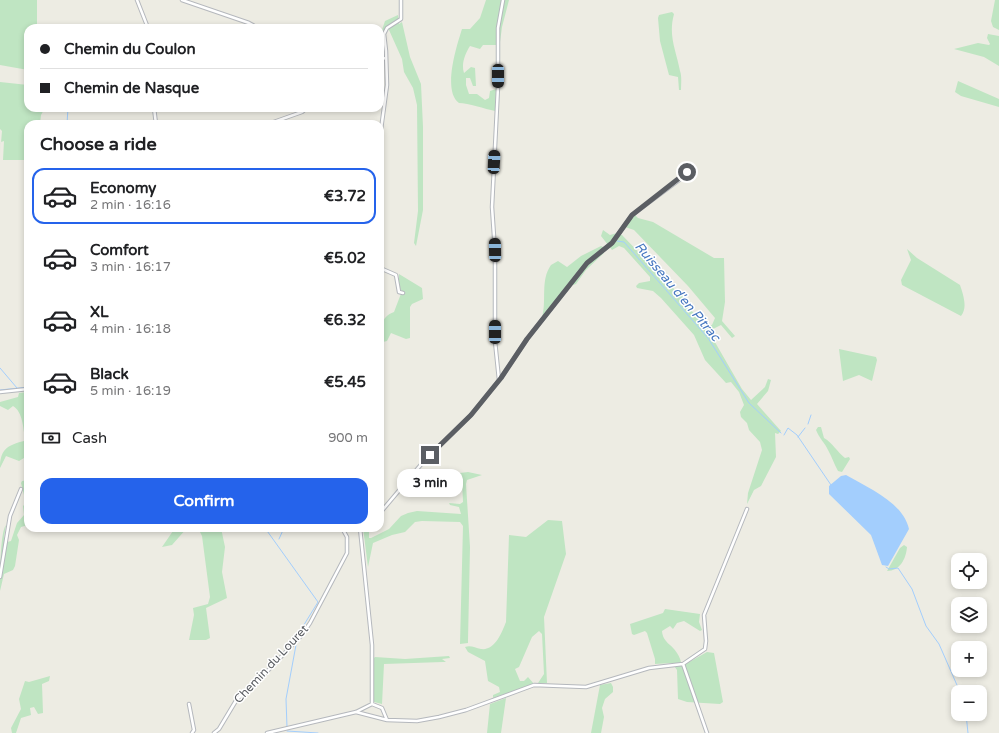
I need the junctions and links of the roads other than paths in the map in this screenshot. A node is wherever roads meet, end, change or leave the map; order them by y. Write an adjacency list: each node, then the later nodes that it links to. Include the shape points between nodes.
1 (137, 0): 5 (street)
2 (182, 0): 6 (street)
3 (401, 0): 7 (street, via 401,19 387,28 384,34)
4 (503, 0): 14 (street, via 498,28 492,207 495,239 495,342)
5 (146, 24)
6 (251, 24)
7 (386, 58): 8 (street, via 387,85)
8 (384, 107)
9 (302, 112): 10 (street)
10 (279, 120)
11 (691, 167): 14 (street, via 682,178 632,215 612,243 587,263 527,339)
12 (384, 270): 13 (street, via 396,275 399,292)
13 (403, 293)
14 (499, 380): 18 (street, via 471,415 424,461)
15 (24, 389): 16 (street)
16 (0, 392)
17 (21, 489): 22 (street, via 10,516)
18 (384, 508)
19 (747, 508): 23 (street, via 704,615 705,650)
20 (344, 532): 29 (street, Chemin du Louret, via 348,543 346,553 310,623 266,673 237,699)
21 (360, 532): 25 (street, via 372,645)
22 (0, 577)
23 (683, 664): 27 (street, via 649,668 586,687 534,686 439,717 416,721); 31 (street)
24 (189, 704): 28 (street, via 194,730)
25 (372, 704): 26 (street); 27 (street, via 382,708)
26 (356, 712): 27 (street); 30 (street)
27 (387, 720)
28 (192, 733)
29 (214, 733)
30 (267, 733)
31 (707, 733)

